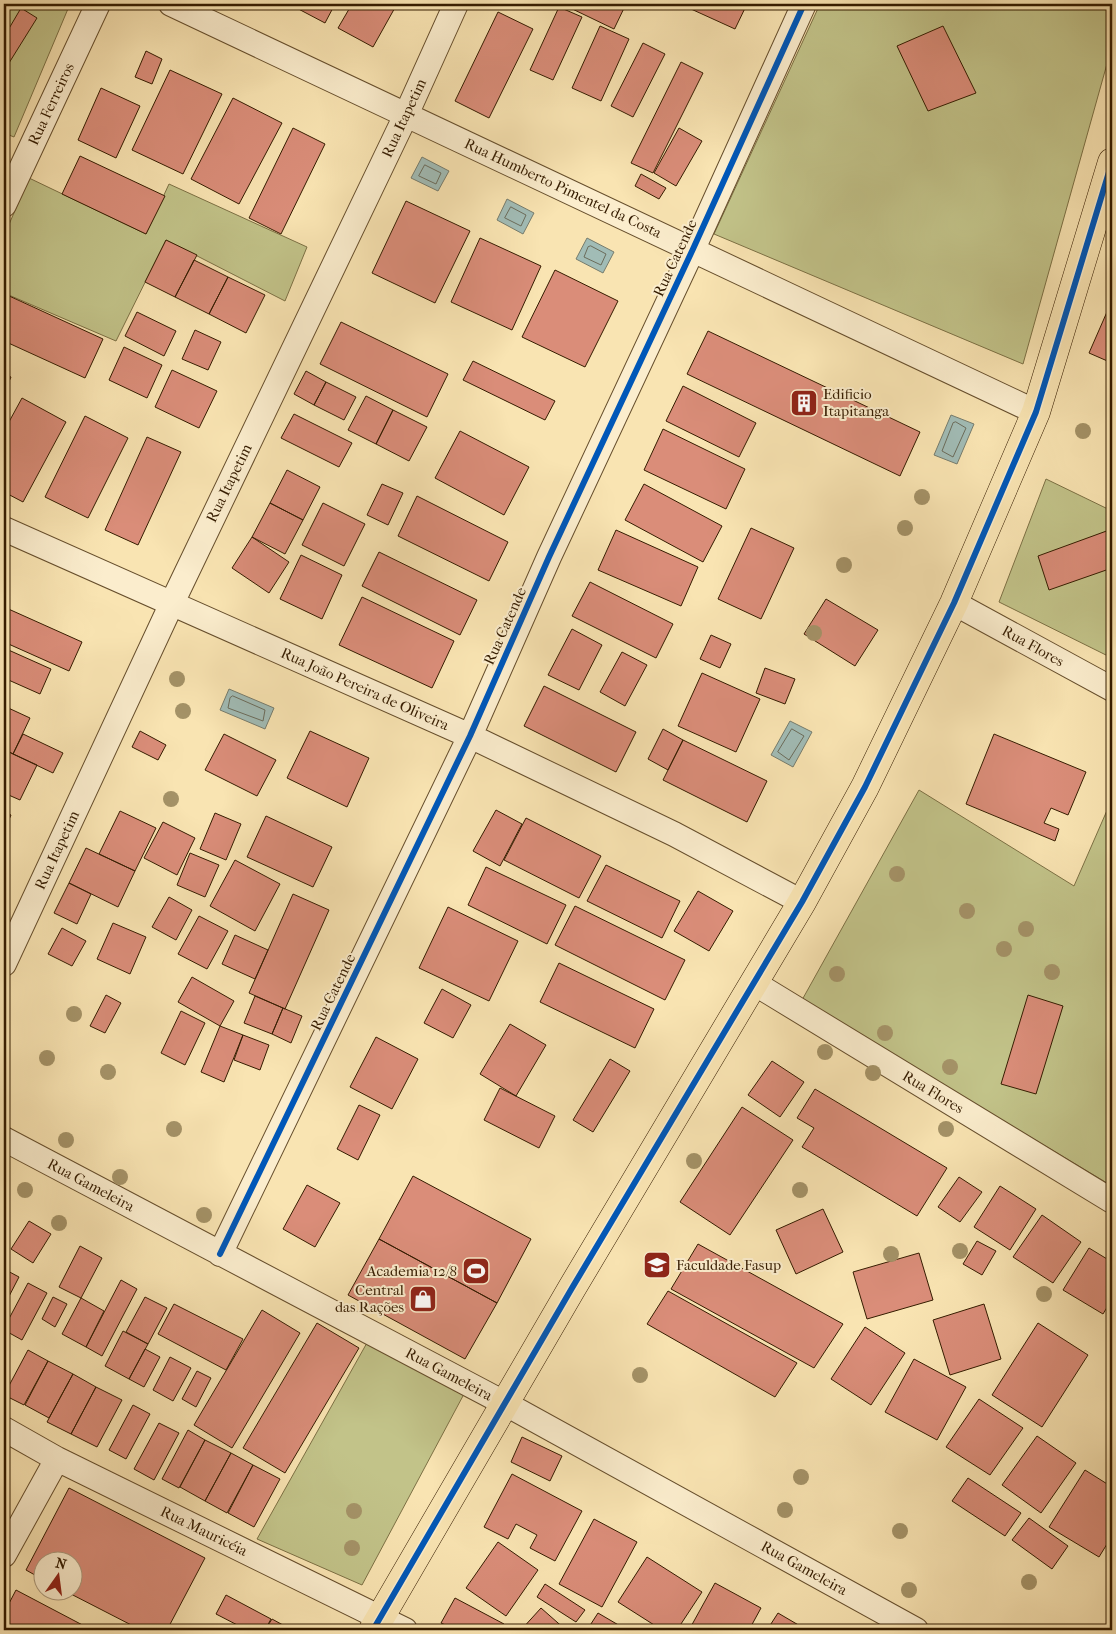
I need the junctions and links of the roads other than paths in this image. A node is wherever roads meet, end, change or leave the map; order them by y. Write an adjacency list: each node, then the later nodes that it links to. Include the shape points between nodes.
1 (98, 4): 7 (street, Rua Ferreiros)
2 (171, 4): 5 (street, Rua Humberto Pimentel da Costa)
3 (456, 4): 5 (street, Rua Itapetim)
4 (804, 4): 8 (street, Rua Catende)
5 (406, 115): 8 (street, Rua Humberto Pimentel da Costa); 11 (street, Rua Itapetim)
6 (1112, 162): 9 (main road)
7 (4, 205)
8 (693, 249): 9 (street, Rua Humberto Pimentel da Costa); 14 (street, Rua Catende, via 549,557)
9 (1036, 412): 12 (main road)
10 (4, 529): 11 (street, Rua João Pereira de Oliveira)
11 (172, 603): 14 (street, Rua João Pereira de Oliveira); 16 (street, Rua Itapetim)
12 (954, 603): 13 (street, Rua Flores); 15 (main road, via 865,787)
13 (1112, 689)
14 (470, 736): 15 (street, Rua João Pereira de Oliveira, via 674,834); 20 (street, Rua Catende)
15 (802, 902): 17 (main road)
16 (4, 964)
17 (754, 983): 19 (street, Rua Flores); 21 (main road)
18 (4, 1139): 20 (street, Rua Gameleira)
19 (1112, 1202)
20 (220, 1254): 21 (street, Rua Gameleira)
21 (506, 1404): 25 (main road); 27 (street, Rua Gameleira)
22 (4, 1429): 23 (street, Rua Mauricéia)
23 (57, 1459): 24 (street); 25 (street, Rua Mauricéia)
24 (4, 1555)
25 (377, 1624): 26 (street, Rua Mauricéia)
26 (405, 1630)
27 (916, 1630)

